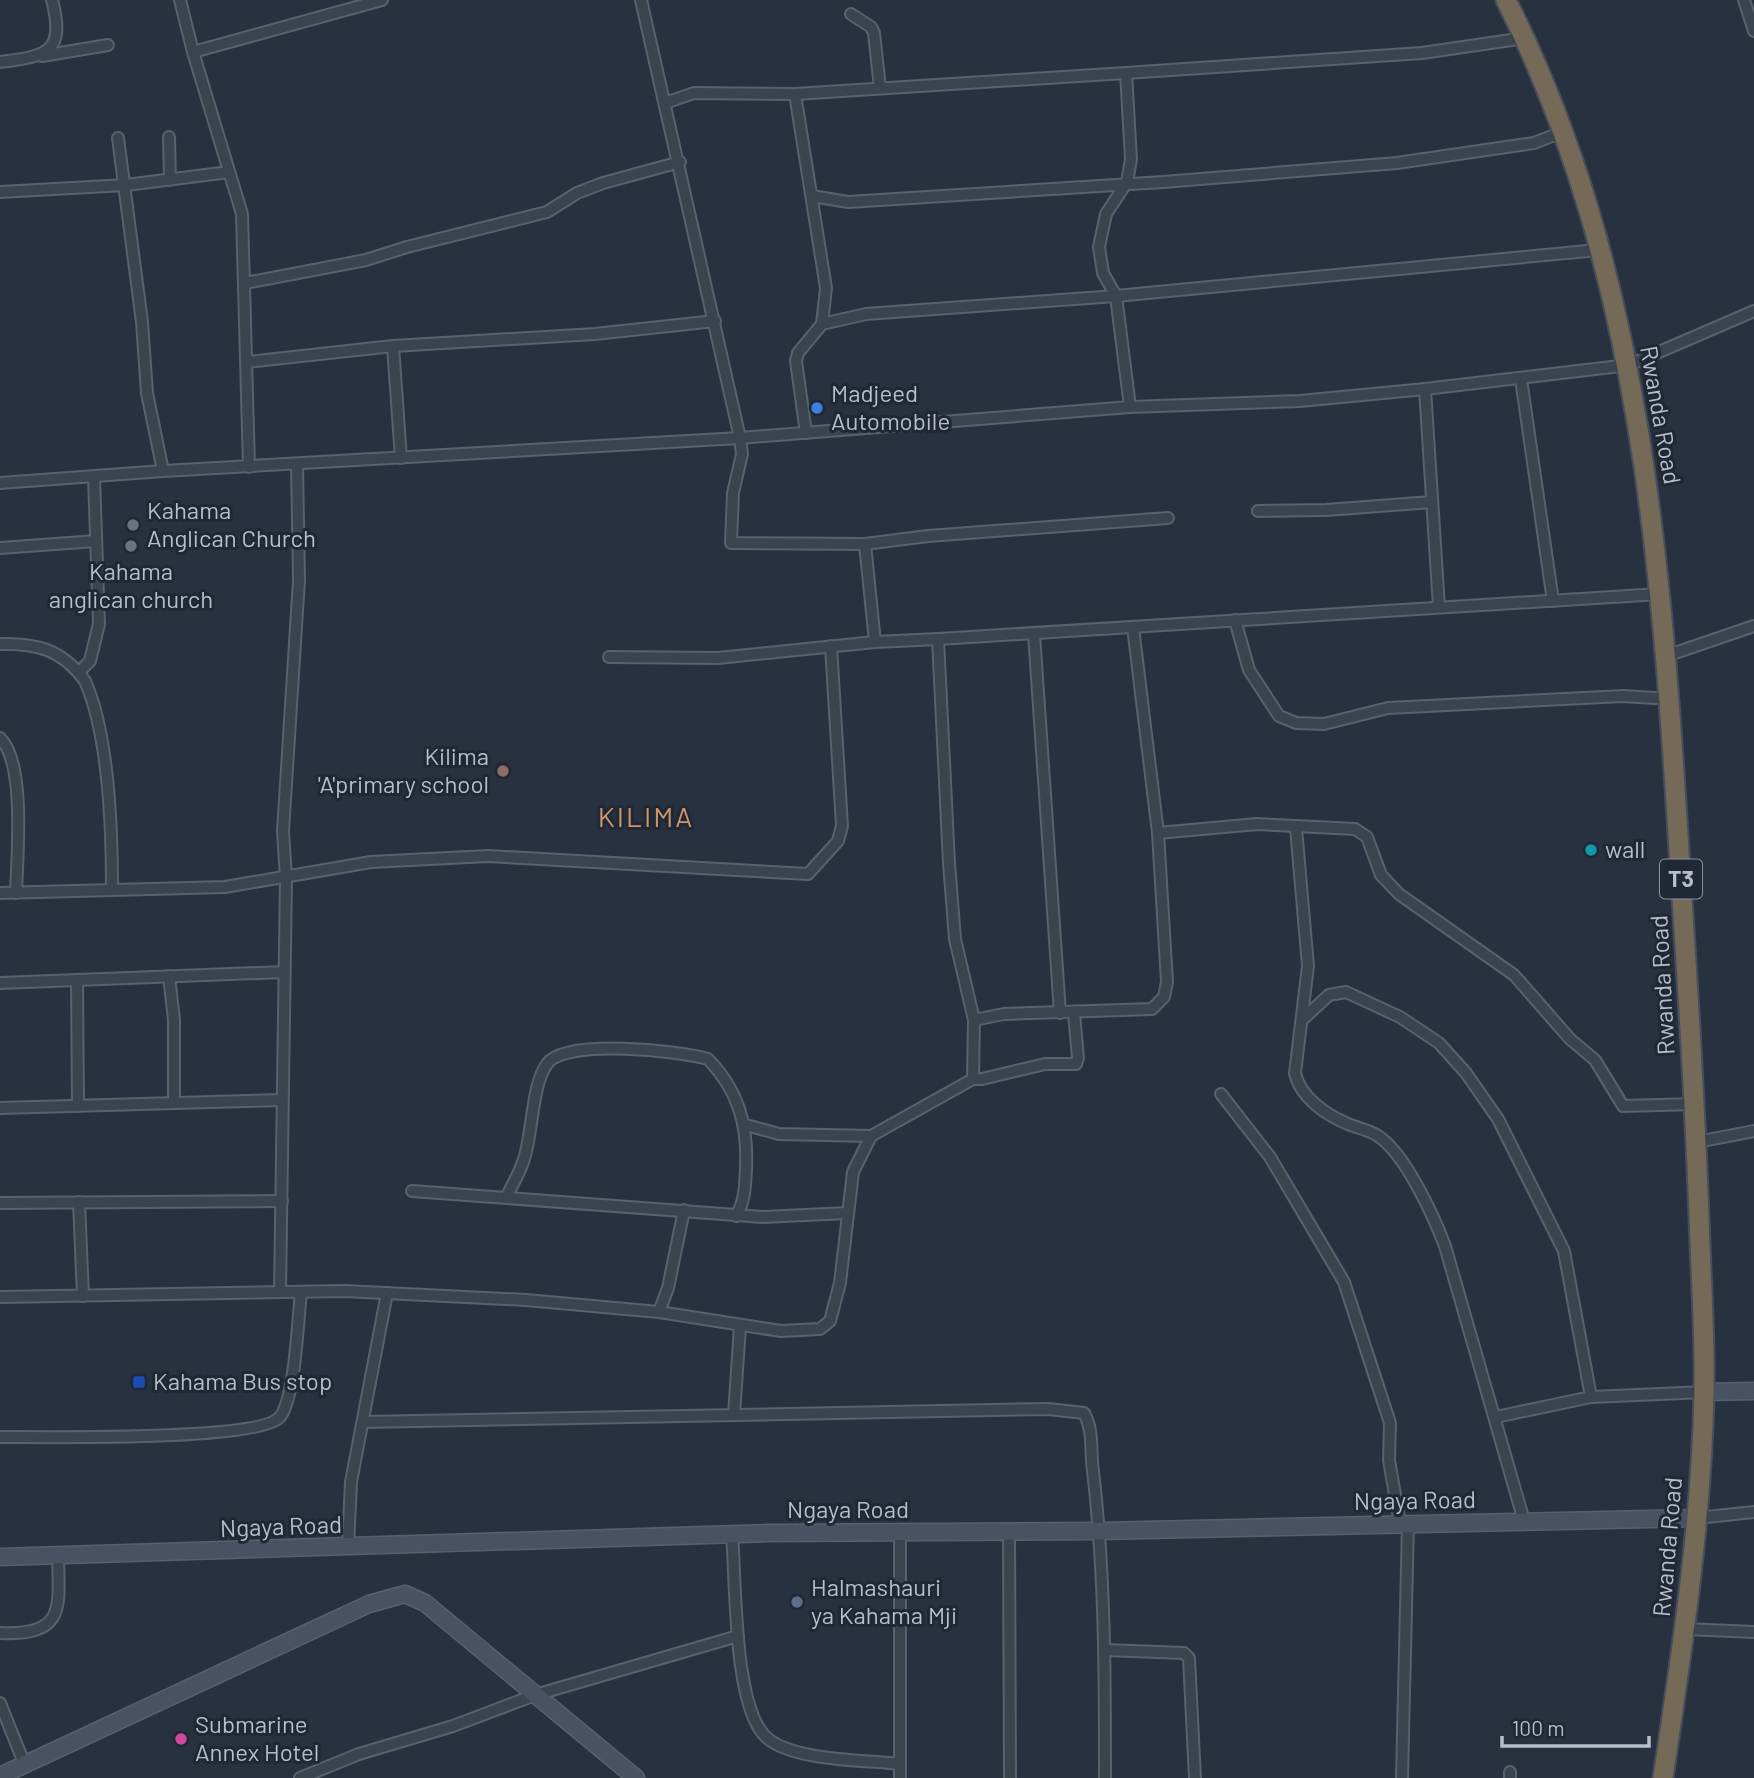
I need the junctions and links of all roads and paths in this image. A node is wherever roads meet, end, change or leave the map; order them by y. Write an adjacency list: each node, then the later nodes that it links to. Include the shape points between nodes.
1 (52, 0): 12 (street, via 56,34)
2 (180, 0): 11 (street)
3 (382, 0): 11 (street)
4 (641, 0): 17 (street)
5 (1506, 0): 9 (highway, Rwanda Road / T3)
6 (1744, 0): 8 (street)
7 (851, 14): 15 (street, via 874,33)
8 (1754, 31)
9 (1525, 38): 14 (street, via 1422,53); 18 (highway, Rwanda Road / T3)
10 (108, 45): 12 (street)
11 (193, 52): 22 (street)
12 (39, 56): 13 (street)
13 (0, 62)
14 (1126, 73): 15 (street); 24 (street, via 1131,144)
15 (880, 88): 16 (street)
16 (795, 94): 17 (street, via 694,93); 27 (street)
17 (666, 103): 21 (street)
18 (1562, 132): 24 (street, via 1534,143 1397,163); 28 (highway, Rwanda Road / T3)
19 (169, 137): 23 (street)
20 (118, 138): 25 (street)
21 (680, 162): 29 (street, via 603,183 547,212 366,260); 32 (street)
22 (229, 172): 23 (street); 29 (street, via 242,214)
23 (170, 180): 25 (street)
24 (1127, 182): 27 (street, via 848,202); 30 (street, via 1100,232 1103,273)
25 (126, 185): 26 (street); 45 (street, via 147,393)
26 (0, 192)
27 (811, 196): 33 (street, via 826,288)
28 (1598, 250): 30 (street); 36 (highway, Rwanda Road / T3)
29 (245, 283): 35 (street)
30 (1116, 296): 33 (street, via 866,314); 39 (street)
31 (1754, 311): 36 (street)
32 (715, 321): 34 (street, via 595,334); 41 (street)
33 (822, 324): 40 (street, via 796,361)
34 (393, 346): 35 (street); 42 (street)
35 (247, 362): 44 (street)
36 (1629, 365): 37 (street); 54 (highway, Rwanda Road / T3, via 1653,514)
37 (1521, 379): 38 (street); 55 (street)
38 (1425, 389): 39 (street, via 1300,401); 48 (street)
39 (1130, 407): 40 (street)
40 (806, 433): 41 (street)
41 (740, 438): 42 (street); 52 (street, via 743,454 733,494 731,542)
42 (401, 458): 43 (street)
43 (297, 464): 44 (street); 72 (street, via 299,580 283,831)
44 (249, 467): 45 (street)
45 (163, 471): 46 (street)
46 (94, 477): 47 (street); 51 (street)
47 (0, 484)
48 (1432, 502): 49 (street); 56 (street)
49 (1258, 510)
50 (1168, 518): 52 (street)
51 (96, 541): 53 (street); 67 (street, via 99,624 90,661)
52 (865, 544): 62 (street)
53 (0, 548)
54 (1660, 594): 55 (street); 65 (highway, Rwanda Road / T3)
55 (1553, 601): 56 (street)
56 (1439, 607): 57 (street)
57 (1235, 620): 58 (street); 68 (street, via 1249,670 1279,716 1296,723 1324,724 1388,708 1623,696)
58 (1133, 626): 60 (street); 71 (street)
59 (1754, 626): 65 (street)
60 (1034, 634): 61 (street); 80 (street)
61 (938, 639): 62 (street); 83 (street, via 955,939)
62 (875, 642): 64 (street)
63 (0, 644): 67 (street, via 32,643)
64 (831, 646): 66 (street, via 718,658); 72 (street, via 842,826 838,841 808,874 488,856 371,862)
65 (1666, 656): 68 (highway, Rwanda Road / T3)
66 (609, 657)
67 (79, 672): 73 (street, via 89,690 101,744 111,825)
68 (1670, 699): 88 (highway, Rwanda Road / T3)
69 (0, 738): 75 (street, via 14,773)
70 (1296, 828): 71 (street, via 1257,824); 82 (street, via 1308,966); 88 (street, via 1355,829 1367,837 1381,875 1399,894 1514,975 1570,1039 1595,1060 1623,1106)
71 (1158, 832): 81 (street, via 1167,982 1164,997 1152,1009)
72 (286, 879): 73 (street, via 225,887); 76 (street)
73 (112, 889): 75 (street)
74 (0, 893): 75 (street)
75 (16, 893)
76 (284, 972): 77 (street); 86 (street)
77 (169, 976): 78 (street); 87 (street)
78 (77, 980): 79 (street); 89 (street)
79 (0, 983)
80 (1060, 1013): 81 (street); 83 (street, via 1004,1014)
81 (1074, 1013): 84 (street, via 1076,1063 1045,1064)
82 (1304, 1019): 112 (street, via 1323,999 1346,992 1420,1030 1466,1073 1498,1119 1564,1251); 114 (street, via 1297,1084 1318,1106 1379,1136 1415,1182 1446,1246)
83 (974, 1020): 84 (street)
84 (973, 1079): 93 (street)
85 (1221, 1094): 120 (street, via 1270,1157 1344,1282 1390,1423 1389,1460)
86 (281, 1100): 87 (street); 97 (street)
87 (174, 1103): 89 (street)
88 (1695, 1104): 94 (highway, Rwanda Road / T3)
89 (78, 1107): 90 (street)
90 (0, 1108)
91 (746, 1125): 93 (street, via 779,1134); 96 (street, via 735,1095 708,1059 627,1048 558,1054 541,1075 523,1162); 102 (street, via 746,1186)
92 (1754, 1131): 94 (street)
93 (871, 1136): 101 (street, via 853,1172)
94 (1697, 1142): 111 (highway, Rwanda Road / T3)
95 (412, 1191): 96 (street)
96 (507, 1196): 100 (street)
97 (282, 1201): 98 (street); 103 (street)
98 (79, 1202): 99 (street); 106 (street)
99 (0, 1203)
100 (684, 1210): 102 (street); 108 (street)
101 (848, 1213): 102 (street, via 799,1218); 109 (street, via 845,1255 830,1321 820,1329 802,1332)
102 (736, 1216)
103 (280, 1292): 104 (street); 106 (street)
104 (301, 1292): 105 (street); 116 (street, via 290,1389 282,1415 273,1424 178,1434)
105 (387, 1293): 108 (street); 115 (street)
106 (83, 1296): 107 (street)
107 (0, 1297)
108 (659, 1312): 109 (street)
109 (740, 1326): 113 (street)
110 (1754, 1391): 111 (street)
111 (1704, 1392): 112 (street); 118 (highway, Rwanda Road / T3)
112 (1591, 1397): 114 (street)
113 (734, 1415): 115 (street); 121 (street, via 1048,1409 1084,1413 1091,1432)
114 (1496, 1417): 119 (street)
115 (363, 1422): 125 (street, via 351,1482)
116 (0, 1437)
117 (1754, 1512): 118 (street)
118 (1697, 1518): 119 (street, Ngaya Road); 128 (highway, Rwanda Road / T3)
119 (1524, 1521): 120 (street, Ngaya Road)
120 (1404, 1524): 121 (street, Ngaya Road); 144 (street)
121 (1100, 1531): 123 (street, Ngaya Road); 132 (street)
122 (900, 1532): 123 (street, Ngaya Road); 124 (street, Ngaya Road); 136 (street)
123 (1009, 1532): 141 (street)
124 (732, 1534): 125 (street, Ngaya Road); 131 (street)
125 (348, 1547): 126 (street, Ngaya Road)
126 (58, 1556): 127 (street, Ngaya Road); 130 (street, via 59,1609 55,1617 34,1630)
127 (0, 1557)
128 (1685, 1629): 129 (street); 145 (highway, Rwanda Road / T3)
129 (1754, 1632)
130 (0, 1633)
131 (738, 1636): 133 (street); 136 (street, via 755,1723 767,1738 803,1753)
132 (1105, 1650): 142 (street); 143 (street, via 1184,1653 1189,1658)
133 (535, 1695): 135 (street, via 425,1603 411,1595 393,1595); 138 (street); 139 (street)
134 (0, 1703): 135 (street)
135 (23, 1763): 137 (street)
136 (900, 1764): 140 (street)
137 (0, 1776)
138 (300, 1778)
139 (636, 1778)
140 (900, 1778)
141 (1010, 1778)
142 (1105, 1778)
143 (1195, 1778)
144 (1402, 1778)
145 (1663, 1778)

